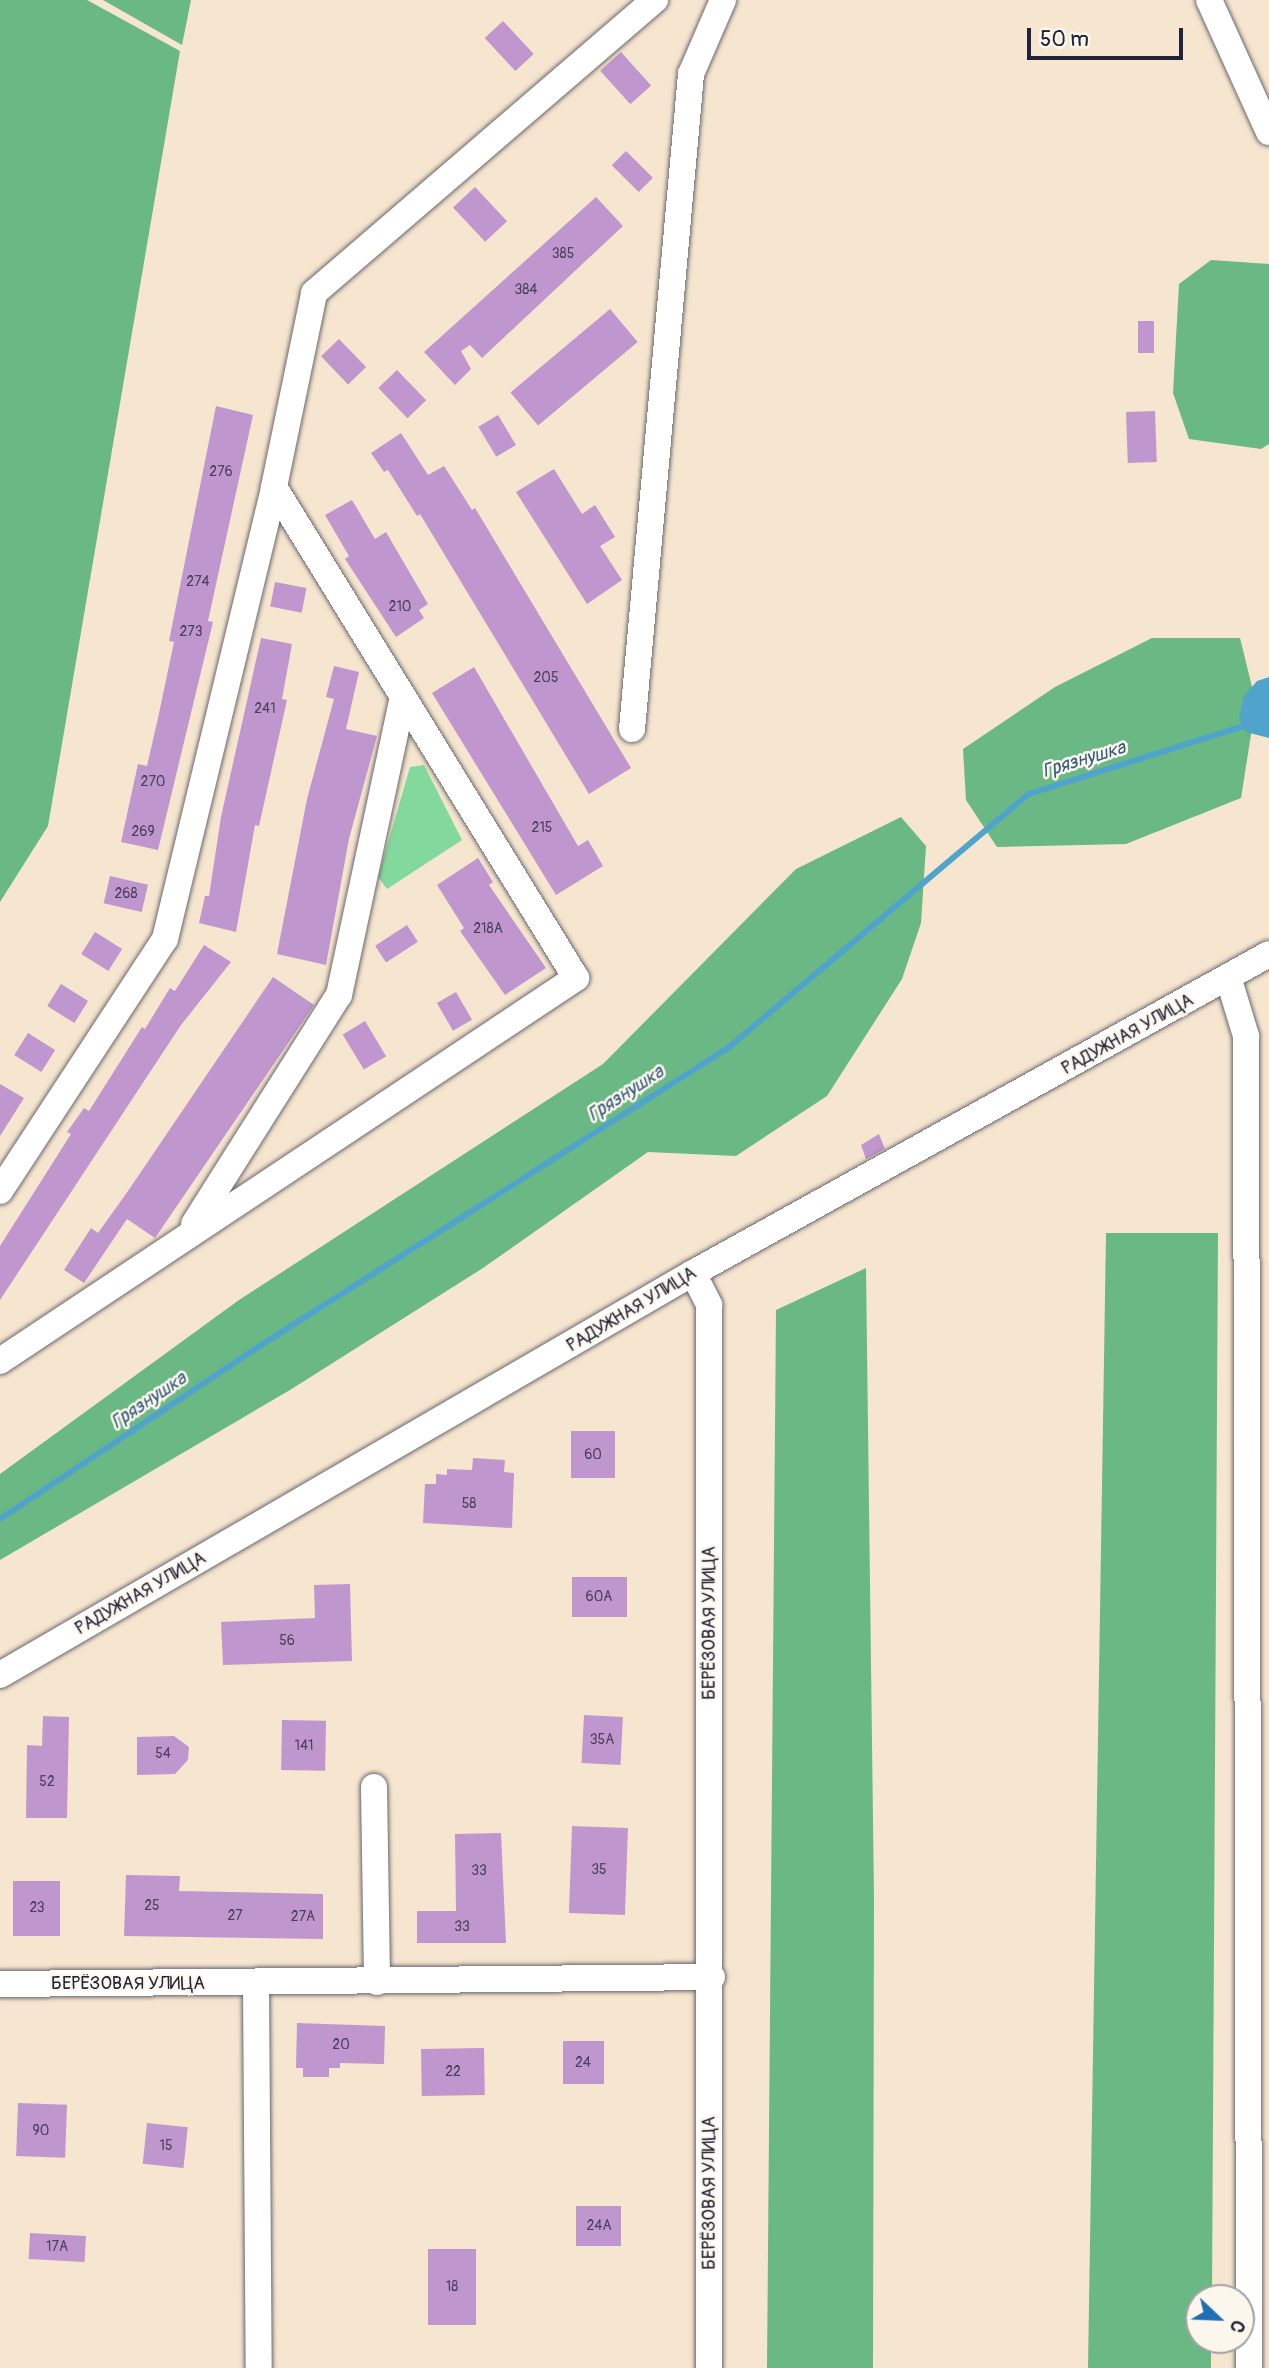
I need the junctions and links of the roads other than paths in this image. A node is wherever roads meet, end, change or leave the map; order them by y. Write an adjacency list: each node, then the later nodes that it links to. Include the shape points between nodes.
1 (655, 0): 5 (street, via 314,293)
2 (723, 0): 7 (street, via 691,74)
3 (1209, 0): 4 (street)
4 (1269, 132)
5 (274, 487): 6 (street); 11 (street, via 164,939)
6 (403, 697): 12 (street, via 339,995); 12 (street, via 576,978)
7 (632, 729)
8 (1269, 954): 9 (street, РАДУЖНАЯ УЛИЦА)
9 (1229, 980): 10 (street); 13 (street, РАДУЖНАЯ УЛИЦА)
10 (1257, 1035): 19 (street)
11 (0, 1191)
12 (189, 1232): 14 (street)
13 (693, 1273): 15 (street, РАДУЖНАЯ УЛИЦА); 17 (street, БЕРЁЗОВАЯ УЛИЦА, via 709,1304)
14 (0, 1361)
15 (0, 1675)
16 (374, 1787): 18 (street)
17 (712, 1977): 18 (street, БЕРЁЗОВАЯ УЛИЦА); 23 (street, БЕРЁЗОВАЯ УЛИЦА)
18 (377, 1982): 21 (street, БЕРЁЗОВАЯ УЛИЦА)
19 (1258, 1983): 24 (street)
20 (0, 1984): 21 (street, БЕРЁЗОВАЯ УЛИЦА)
21 (256, 1984): 22 (street)
22 (259, 2368)
23 (709, 2368)
24 (1249, 2368)

